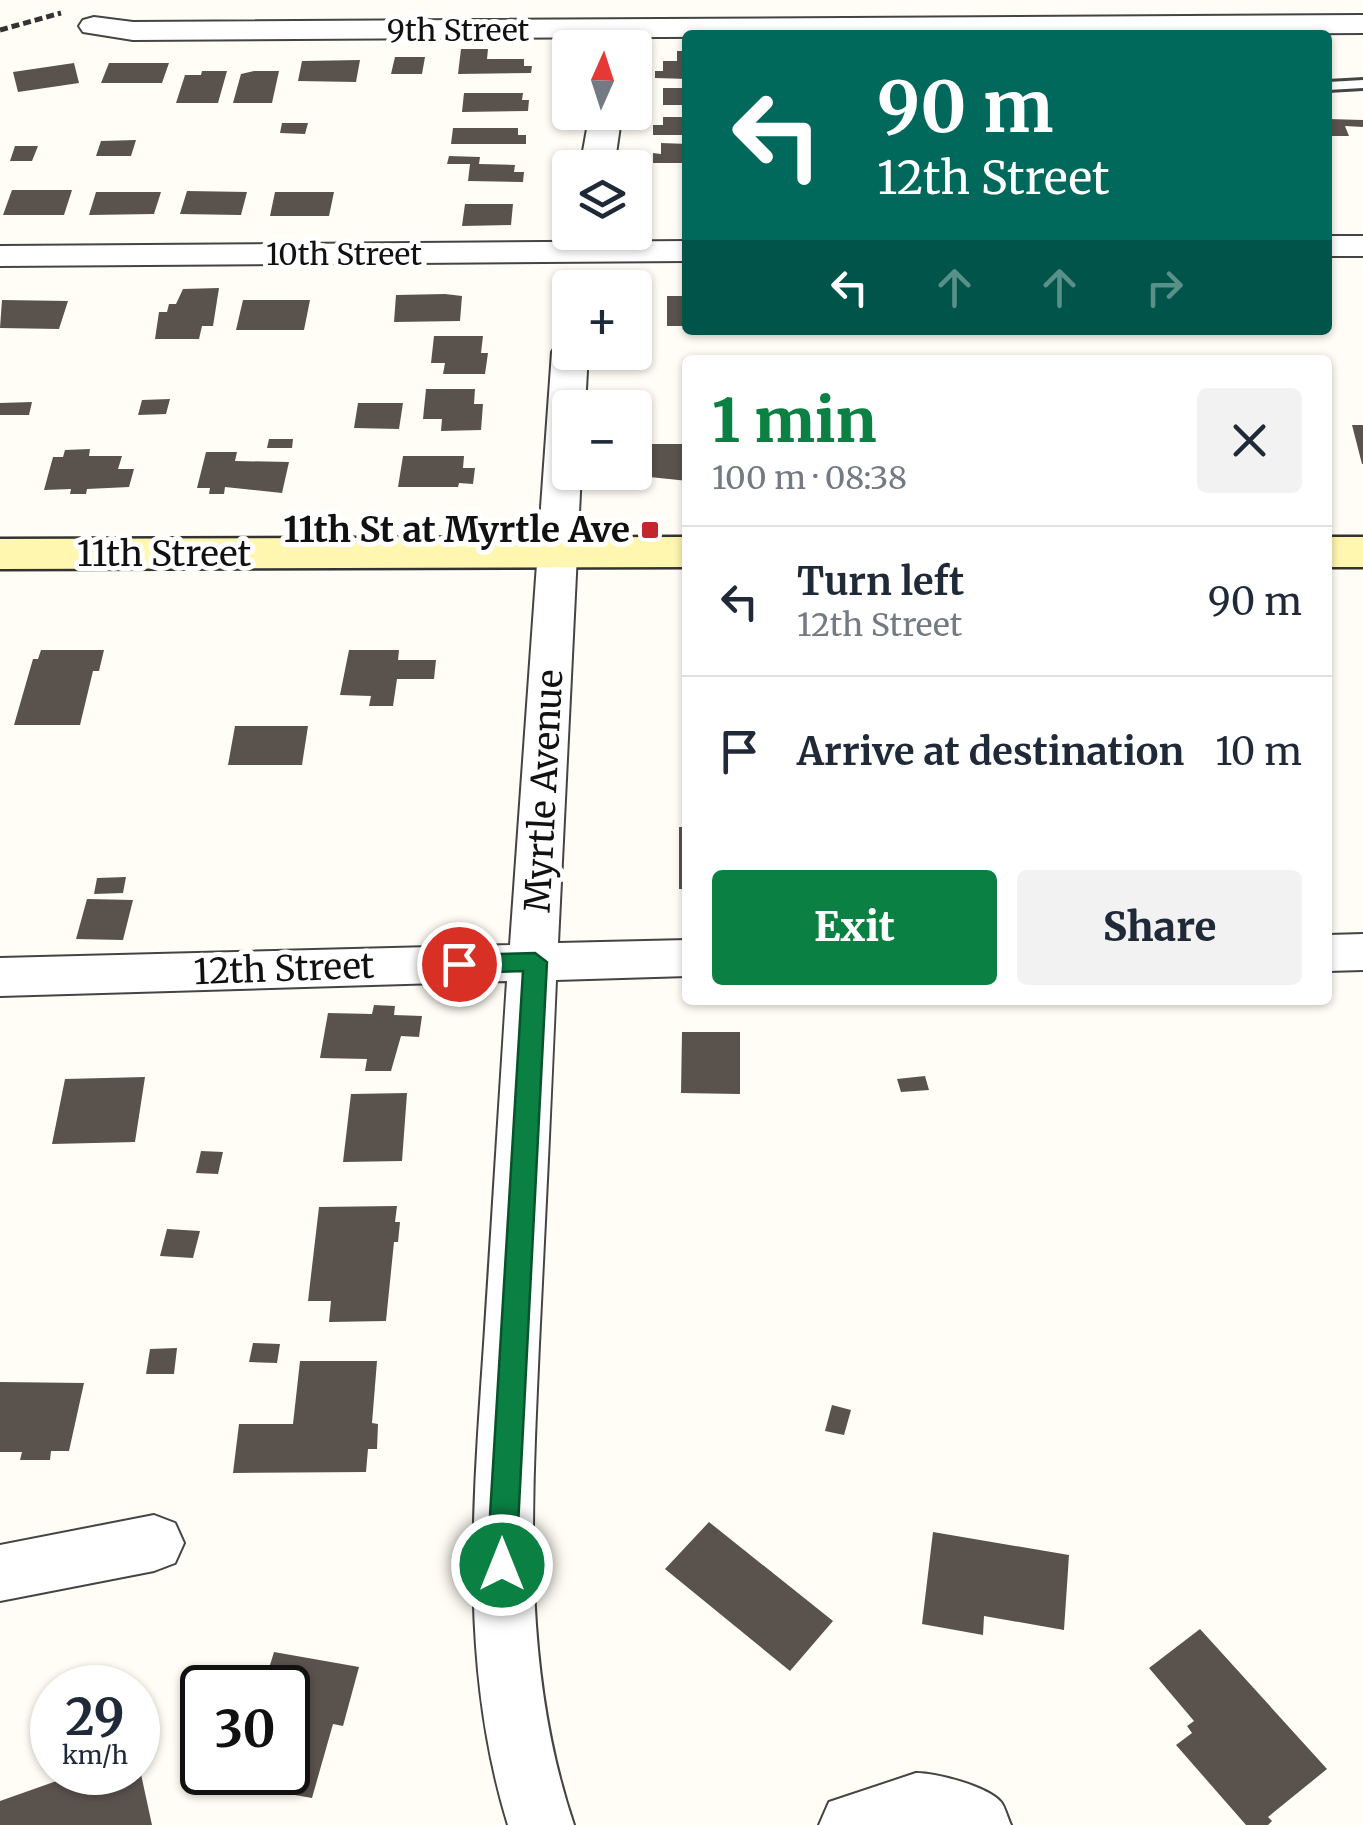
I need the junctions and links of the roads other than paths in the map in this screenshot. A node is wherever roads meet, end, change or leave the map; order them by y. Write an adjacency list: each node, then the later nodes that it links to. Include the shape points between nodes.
1 (1363, 24): 2 (street, 9th Street)
2 (620, 25): 3 (street, 9th Street, via 133,32)
3 (94, 26)
4 (1363, 84): 5 (lane)
5 (1332, 86)
6 (1332, 246): 7 (street)
7 (1363, 246)
8 (682, 252): 10 (street, 10th Street)
9 (0, 256): 10 (street, 10th Street)
10 (582, 258)
11 (569, 370): 12 (street, Myrtle Avenue)
12 (556, 552): 13 (main road, 11th Street); 16 (main road, 11th Street); 20 (street, Myrtle Avenue)
13 (682, 552)
14 (1332, 552): 15 (main road)
15 (1363, 552)
16 (0, 554)
17 (1363, 952): 18 (street)
18 (1332, 953)
19 (682, 958): 20 (street, 12th Street)
20 (535, 962): 21 (street, 12th Street); 24 (street, Myrtle Avenue, via 501,1530 511,1718)
21 (0, 977)
22 (154, 1544): 23 (street)
23 (0, 1573)
24 (542, 1825)
25 (852, 1825): 26 (street, via 922,1802 951,1808)
26 (978, 1825)

